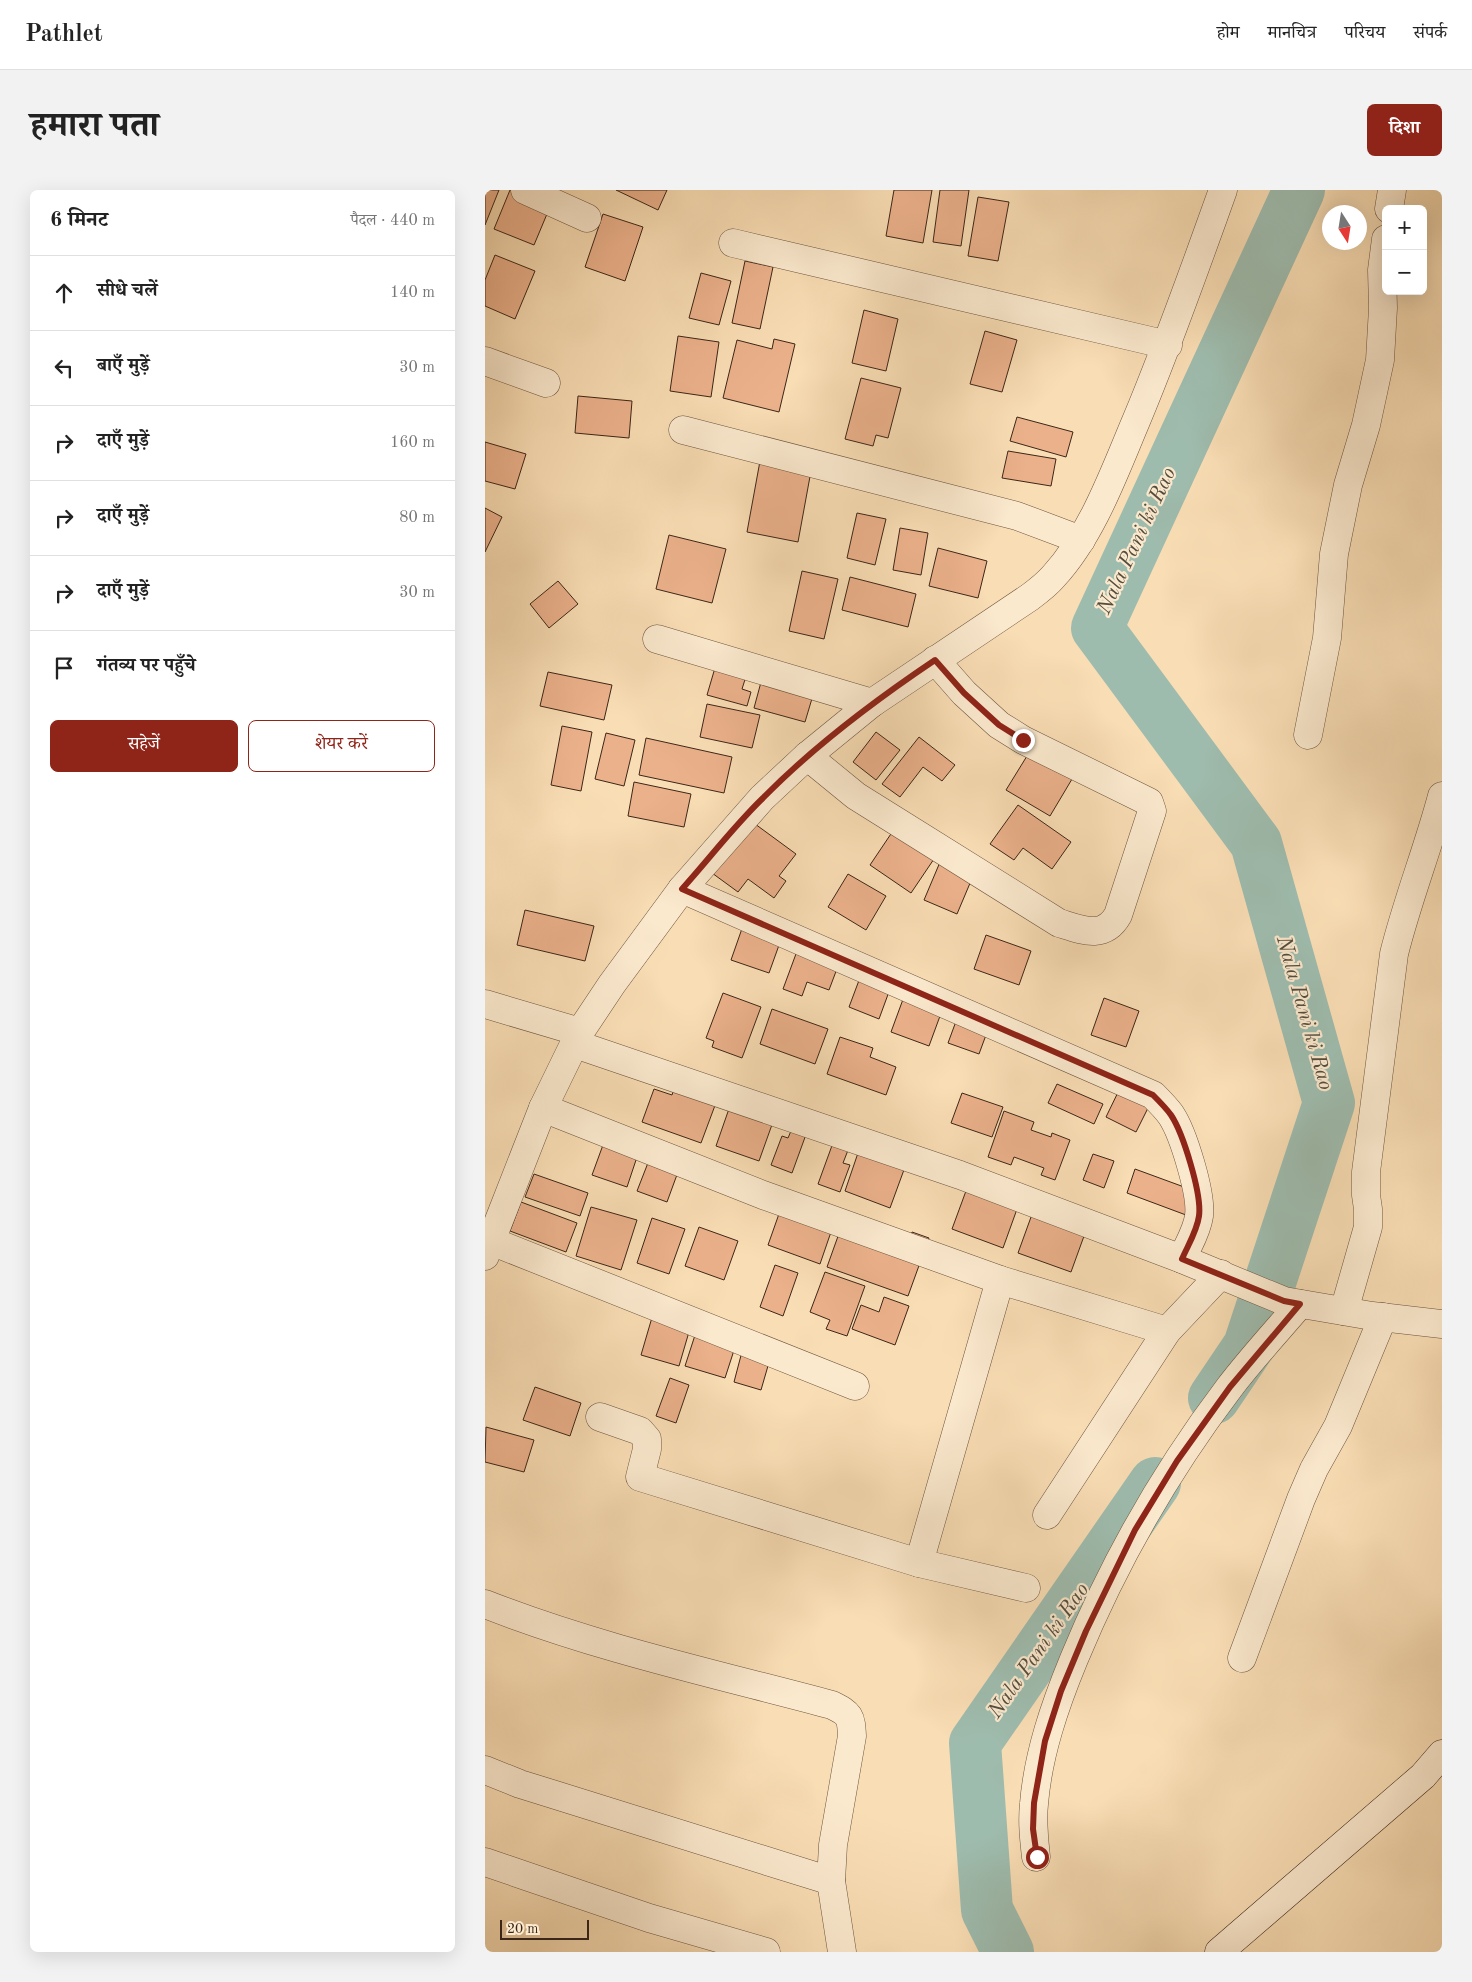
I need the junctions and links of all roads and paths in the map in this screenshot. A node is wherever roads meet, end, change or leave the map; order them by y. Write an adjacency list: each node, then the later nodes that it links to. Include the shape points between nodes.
1 (525, 190): 5 (street)
2 (1223, 190): 8 (street)
3 (1392, 190): 4 (street)
4 (1390, 205)
5 (587, 218)
6 (733, 243): 8 (street)
7 (1385, 250): 16 (street, via 1380,360 1334,554 1327,638)
8 (1168, 345): 12 (street)
9 (485, 361): 10 (street)
10 (546, 383)
11 (683, 430): 12 (street, via 1017,516)
12 (1081, 540): 14 (street, via 1052,579)
13 (657, 639): 15 (street)
14 (935, 660): 15 (street); 17 (street, via 999,725 1149,802 1152,812 1113,925 1097,931 1059,922 856,796)
15 (872, 703): 17 (street)
16 (1308, 735)
17 (807, 756): 19 (street, via 762,798)
18 (1442, 796): 28 (street, via 1394,954 1367,1163 1368,1227)
19 (682, 889): 21 (street, via 611,984); 24 (street, via 1153,1095 1171,1116 1195,1184 1199,1214)
20 (485, 1004): 21 (street)
21 (578, 1038): 22 (street); 24 (street)
22 (543, 1108): 23 (street); 26 (street, via 763,1195)
23 (488, 1248): 32 (street)
24 (1182, 1259): 25 (street)
25 (1225, 1276): 27 (street); 31 (street)
26 (1000, 1280): 31 (street); 35 (street)
27 (1292, 1303): 28 (street); 41 (street, via 1177,1461 1135,1530 1086,1631 1045,1741 1034,1803)
28 (1344, 1311): 29 (street)
29 (1383, 1317): 30 (street); 38 (street, via 1337,1426 1313,1469)
30 (1442, 1324)
31 (1167, 1331): 34 (street)
32 (855, 1386)
33 (600, 1416): 35 (street, via 639,1431 647,1439 640,1477)
34 (1047, 1515)
35 (919, 1563): 36 (street)
36 (1026, 1588)
37 (485, 1604): 43 (street, via 600,1644 845,1711 852,1722 852,1736 834,1836)
38 (1241, 1658)
39 (1442, 1754): 46 (street, via 1423,1776)
40 (485, 1770): 43 (street, via 520,1784)
41 (1037, 1857)
42 (485, 1862): 44 (street, via 649,1918)
43 (831, 1881): 45 (street)
44 (766, 1952)
45 (841, 1952)
46 (1219, 1952)

